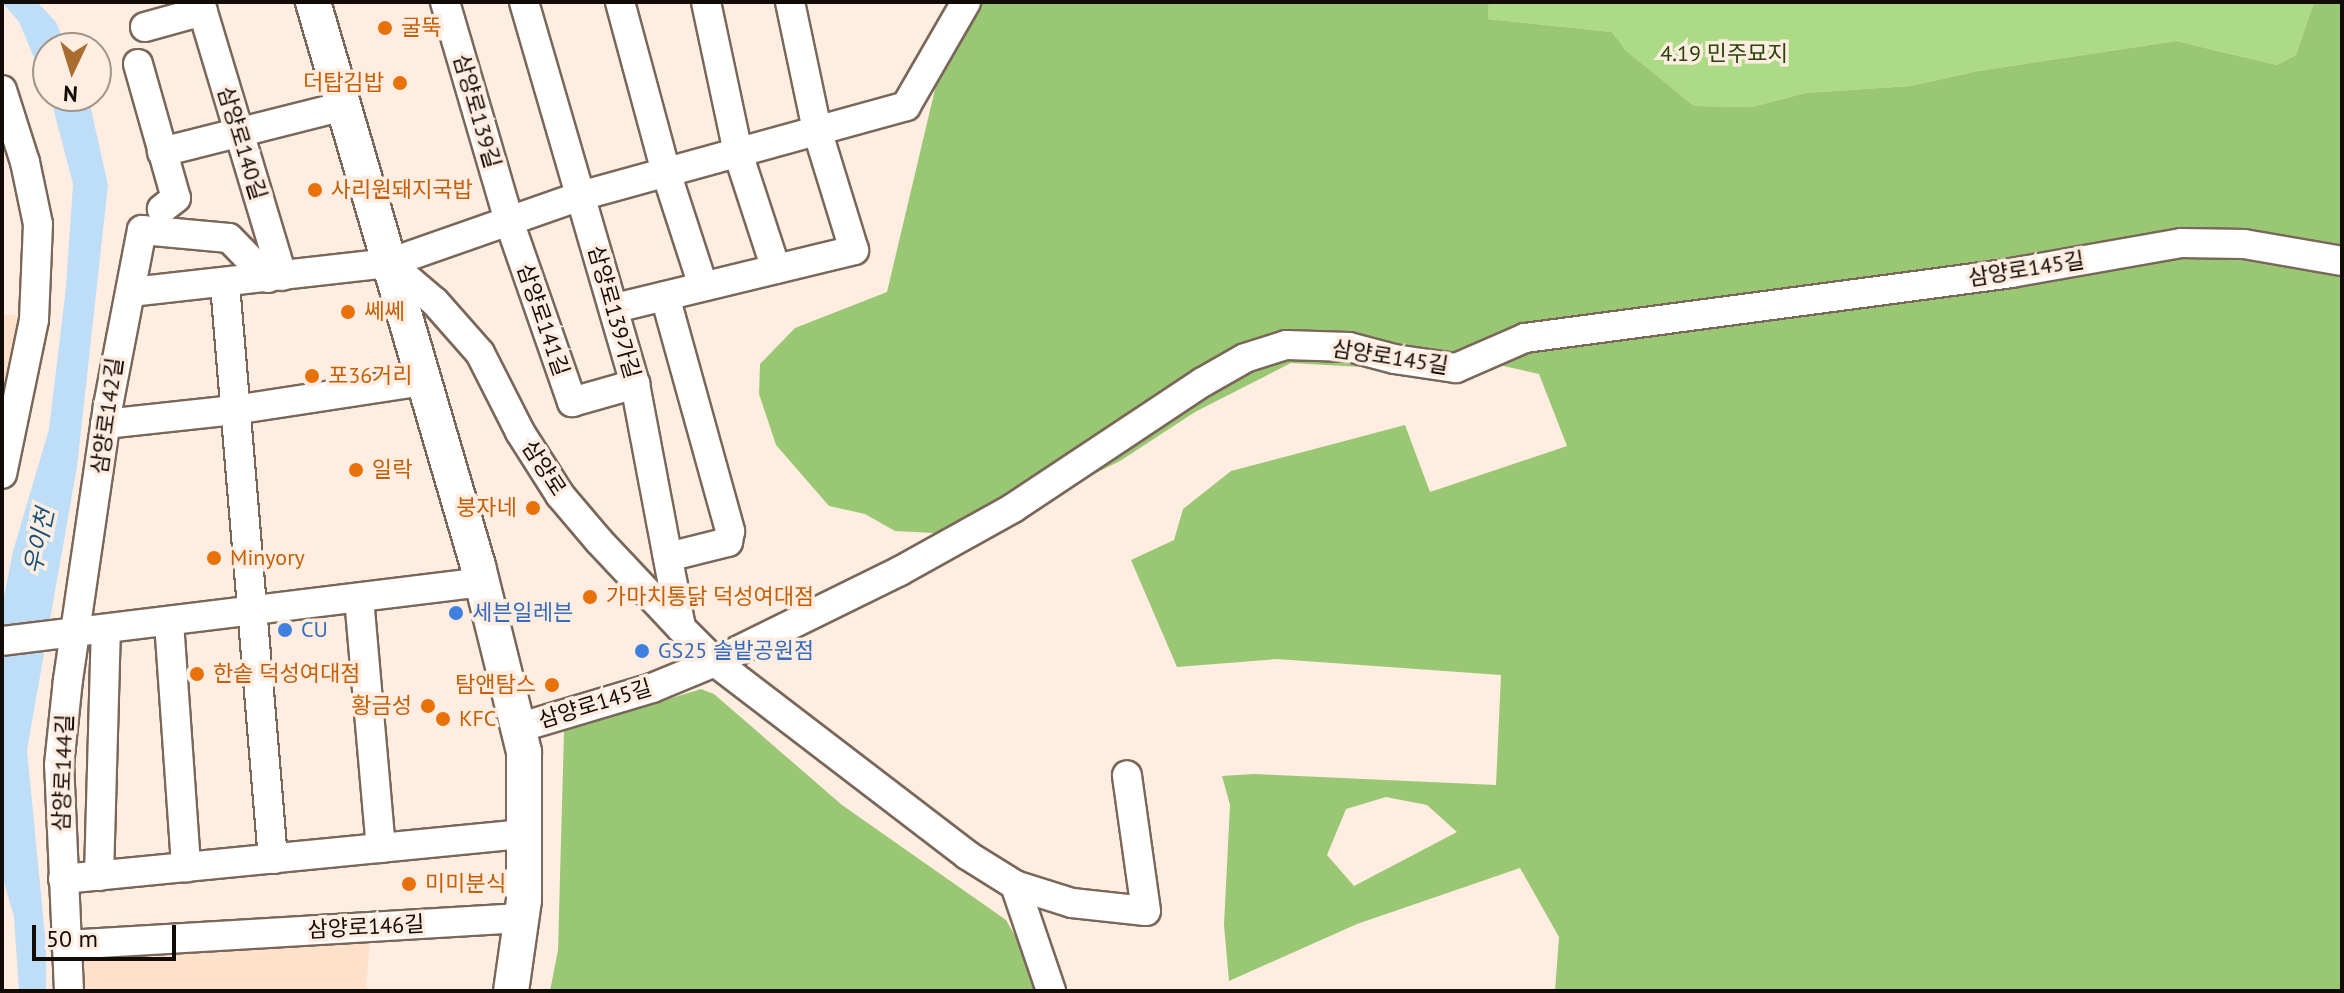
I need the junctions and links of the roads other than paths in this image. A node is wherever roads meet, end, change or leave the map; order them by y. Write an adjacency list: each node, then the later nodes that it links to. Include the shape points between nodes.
1 (313, 2): 12 (main road)
2 (445, 2): 20 (street, 삼양로139길)
3 (524, 2): 18 (street, 삼양로139가길)
4 (620, 2): 17 (street)
5 (706, 2): 16 (street)
6 (790, 2): 13 (street)
7 (966, 2): 13 (street, via 906,106)
8 (201, 6): 9 (street, 삼양로140길); 14 (street, 삼양로140길)
9 (145, 27)
10 (138, 64): 15 (street)
11 (2, 90): 34 (street, via 38,224 34,320)
12 (344, 106): 14 (street); 22 (main road)
13 (817, 130): 16 (street); 23 (street, via 854,250)
14 (239, 133): 15 (street); 24 (street, 삼양로140길)
15 (162, 152): 19 (street, via 176,198)
16 (738, 153): 17 (street); 23 (street)
17 (666, 172): 18 (street); 26 (street)
18 (580, 196): 20 (street); 29 (street, 삼양로139가길)
19 (162, 209)
20 (509, 221): 22 (street); 31 (street, 삼양로141길, via 572,402)
21 (2342, 261): 44 (street, 삼양로145길, via 2244,244 2181,243 2011,273 1525,338 1456,368 1349,347 1286,345 1245,358 1203,382 1013,508 900,571)
22 (389, 263): 24 (street); 30 (main road); 40 (street, 삼양로, via 435,302 480,353 560,495)
23 (776, 269): 26 (street)
24 (275, 277): 25 (street); 27 (street, 삼양로142길, via 229,238 142,230)
25 (225, 284): 27 (street); 32 (street)
26 (703, 286): 28 (street)
27 (131, 292): 33 (street, 삼양로142길)
28 (665, 296): 29 (street); 35 (street, via 730,531 728,542)
29 (615, 308): 31 (street, 삼양로139가길)
30 (424, 381): 32 (street); 36 (main road)
31 (635, 384): 35 (street, 삼양로139가길)
32 (234, 410): 33 (street); 38 (street)
33 (105, 424): 42 (street, 삼양로142길)
34 (2, 474)
35 (668, 557): 40 (street, 삼양로139가길)
36 (482, 582): 37 (street); 45 (main road)
37 (359, 598): 38 (street); 48 (street)
38 (254, 611): 39 (street); 49 (street)
39 (169, 622): 41 (street); 50 (street)
40 (681, 628): 44 (street, 삼양로)
41 (106, 630): 42 (street); 51 (street, 삼양로144길)
42 (75, 634): 43 (street); 52 (street, 삼양로144길, via 59,765)
43 (2, 641)
44 (715, 662): 45 (street, 삼양로145길, via 652,688); 53 (street, via 919,821)
45 (518, 728): 47 (main road, via 524,752)
46 (1127, 775): 53 (street, via 1146,911 1072,903)
47 (524, 834): 48 (street); 54 (main road)
48 (381, 848): 49 (street)
49 (273, 859): 50 (street)
50 (186, 867): 51 (street)
51 (99, 876): 52 (street)
52 (63, 879): 55 (street, 삼양로144길)
53 (1015, 885): 58 (street)
54 (521, 918): 55 (street, 삼양로146길); 57 (main road)
55 (66, 945): 56 (street)
56 (69, 991)
57 (511, 991)
58 (1051, 991)

